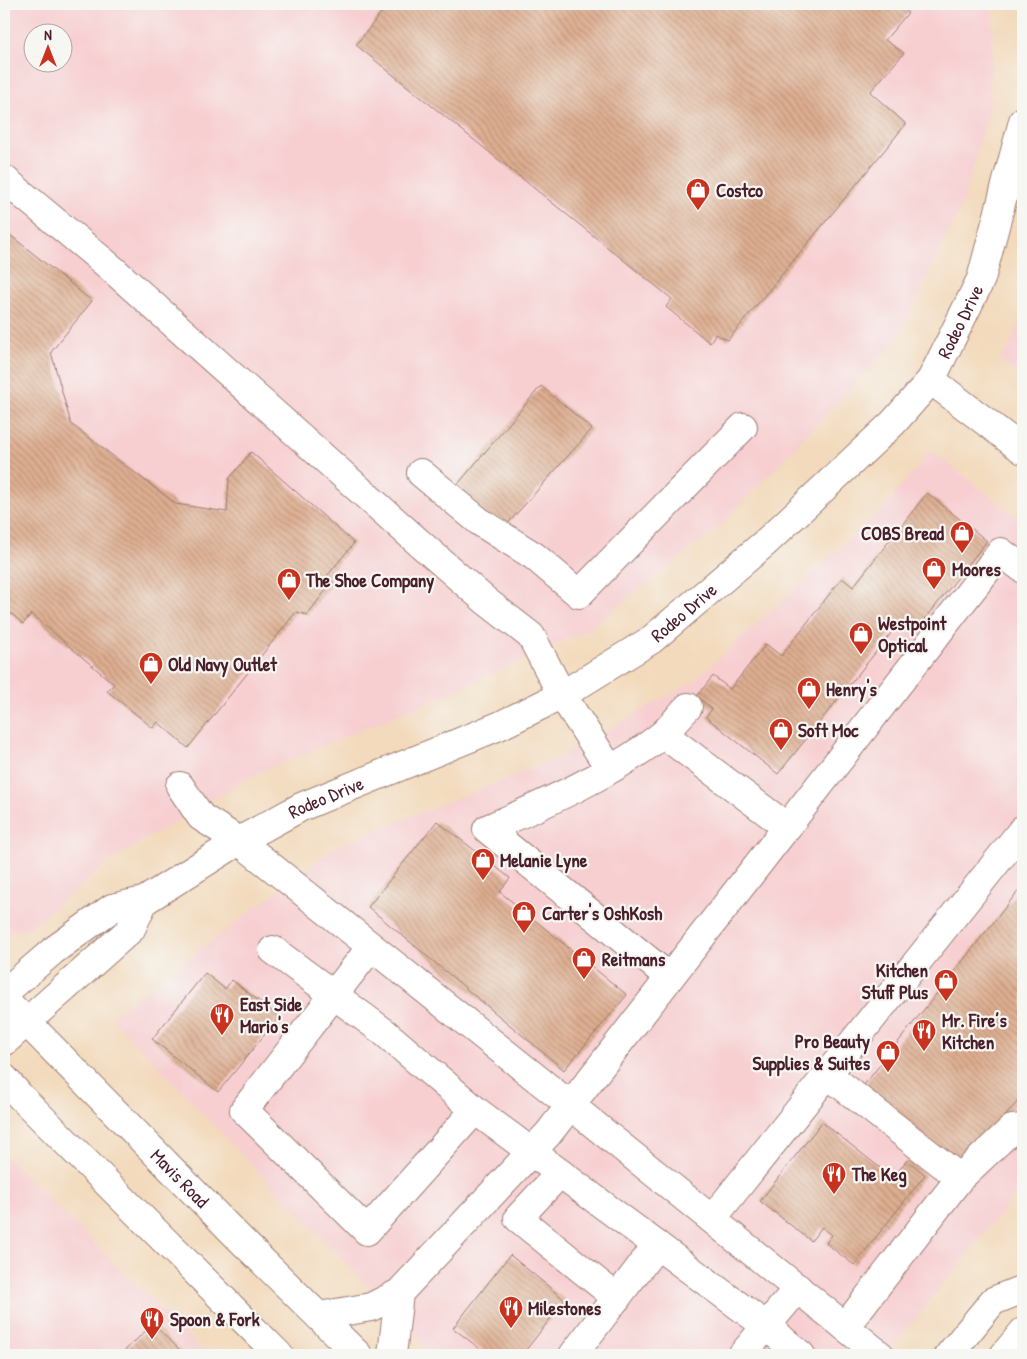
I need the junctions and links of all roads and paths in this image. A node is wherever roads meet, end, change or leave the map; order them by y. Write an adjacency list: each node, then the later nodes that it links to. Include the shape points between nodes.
1 (1023, 121): 3 (street, Rodeo Drive, via 981,279)
2 (4, 179): 8 (street, via 110,267 486,601 531,636)
3 (931, 380): 5 (street); 8 (street, Rodeo Drive, via 893,423 772,536 659,634)
4 (742, 427): 6 (street, via 579,594 534,556 480,522)
5 (1023, 450)
6 (421, 473)
7 (1023, 570): 13 (street, via 1001,552)
8 (562, 695): 11 (street); 15 (street, Rodeo Drive, via 499,726 301,807)
9 (688, 706): 10 (street)
10 (663, 734): 11 (street); 13 (street)
11 (610, 769): 19 (street, via 487,829)
12 (180, 786): 15 (street, via 201,816)
13 (787, 827): 19 (street)
14 (1023, 829): 25 (street)
15 (239, 841): 16 (street, Rodeo Drive); 17 (street)
16 (144, 901): 20 (street, Rodeo Drive, via 112,908 54,950); 23 (street, via 131,929)
17 (371, 947): 21 (street); 27 (street)
18 (273, 950): 21 (street)
19 (670, 977): 27 (street)
20 (4, 993)
21 (333, 996): 28 (street, via 384,1032); 28 (street, via 244,1110 367,1230)
22 (4, 1000): 23 (street, Mavis Road)
23 (26, 1022): 24 (street); 39 (street, Mavis Road)
24 (4, 1042)
25 (827, 1074): 32 (street); 33 (street)
26 (4, 1078): 43 (street)
27 (570, 1105): 30 (street); 33 (street)
28 (475, 1110): 30 (street)
29 (1023, 1128): 32 (street, via 1012,1129)
30 (531, 1152): 31 (street); 37 (street)
31 (560, 1173): 34 (street); 38 (street, via 518,1218)
32 (960, 1178): 41 (street)
33 (712, 1219): 35 (street)
34 (657, 1246): 38 (street); 40 (street)
35 (798, 1288): 40 (street); 41 (street)
36 (1023, 1289): 50 (street, via 993,1301)
37 (399, 1293): 39 (street, via 371,1307); 45 (street)
38 (617, 1298): 46 (street)
39 (319, 1316): 44 (street, Mavis Road)
40 (766, 1326): 47 (street); 48 (street)
41 (845, 1327): 49 (street)
42 (1023, 1332): 51 (street)
43 (276, 1354)
44 (358, 1355)
45 (392, 1355)
46 (572, 1355)
47 (742, 1355)
48 (801, 1355)
49 (880, 1355)
50 (949, 1355)
51 (1004, 1355)

